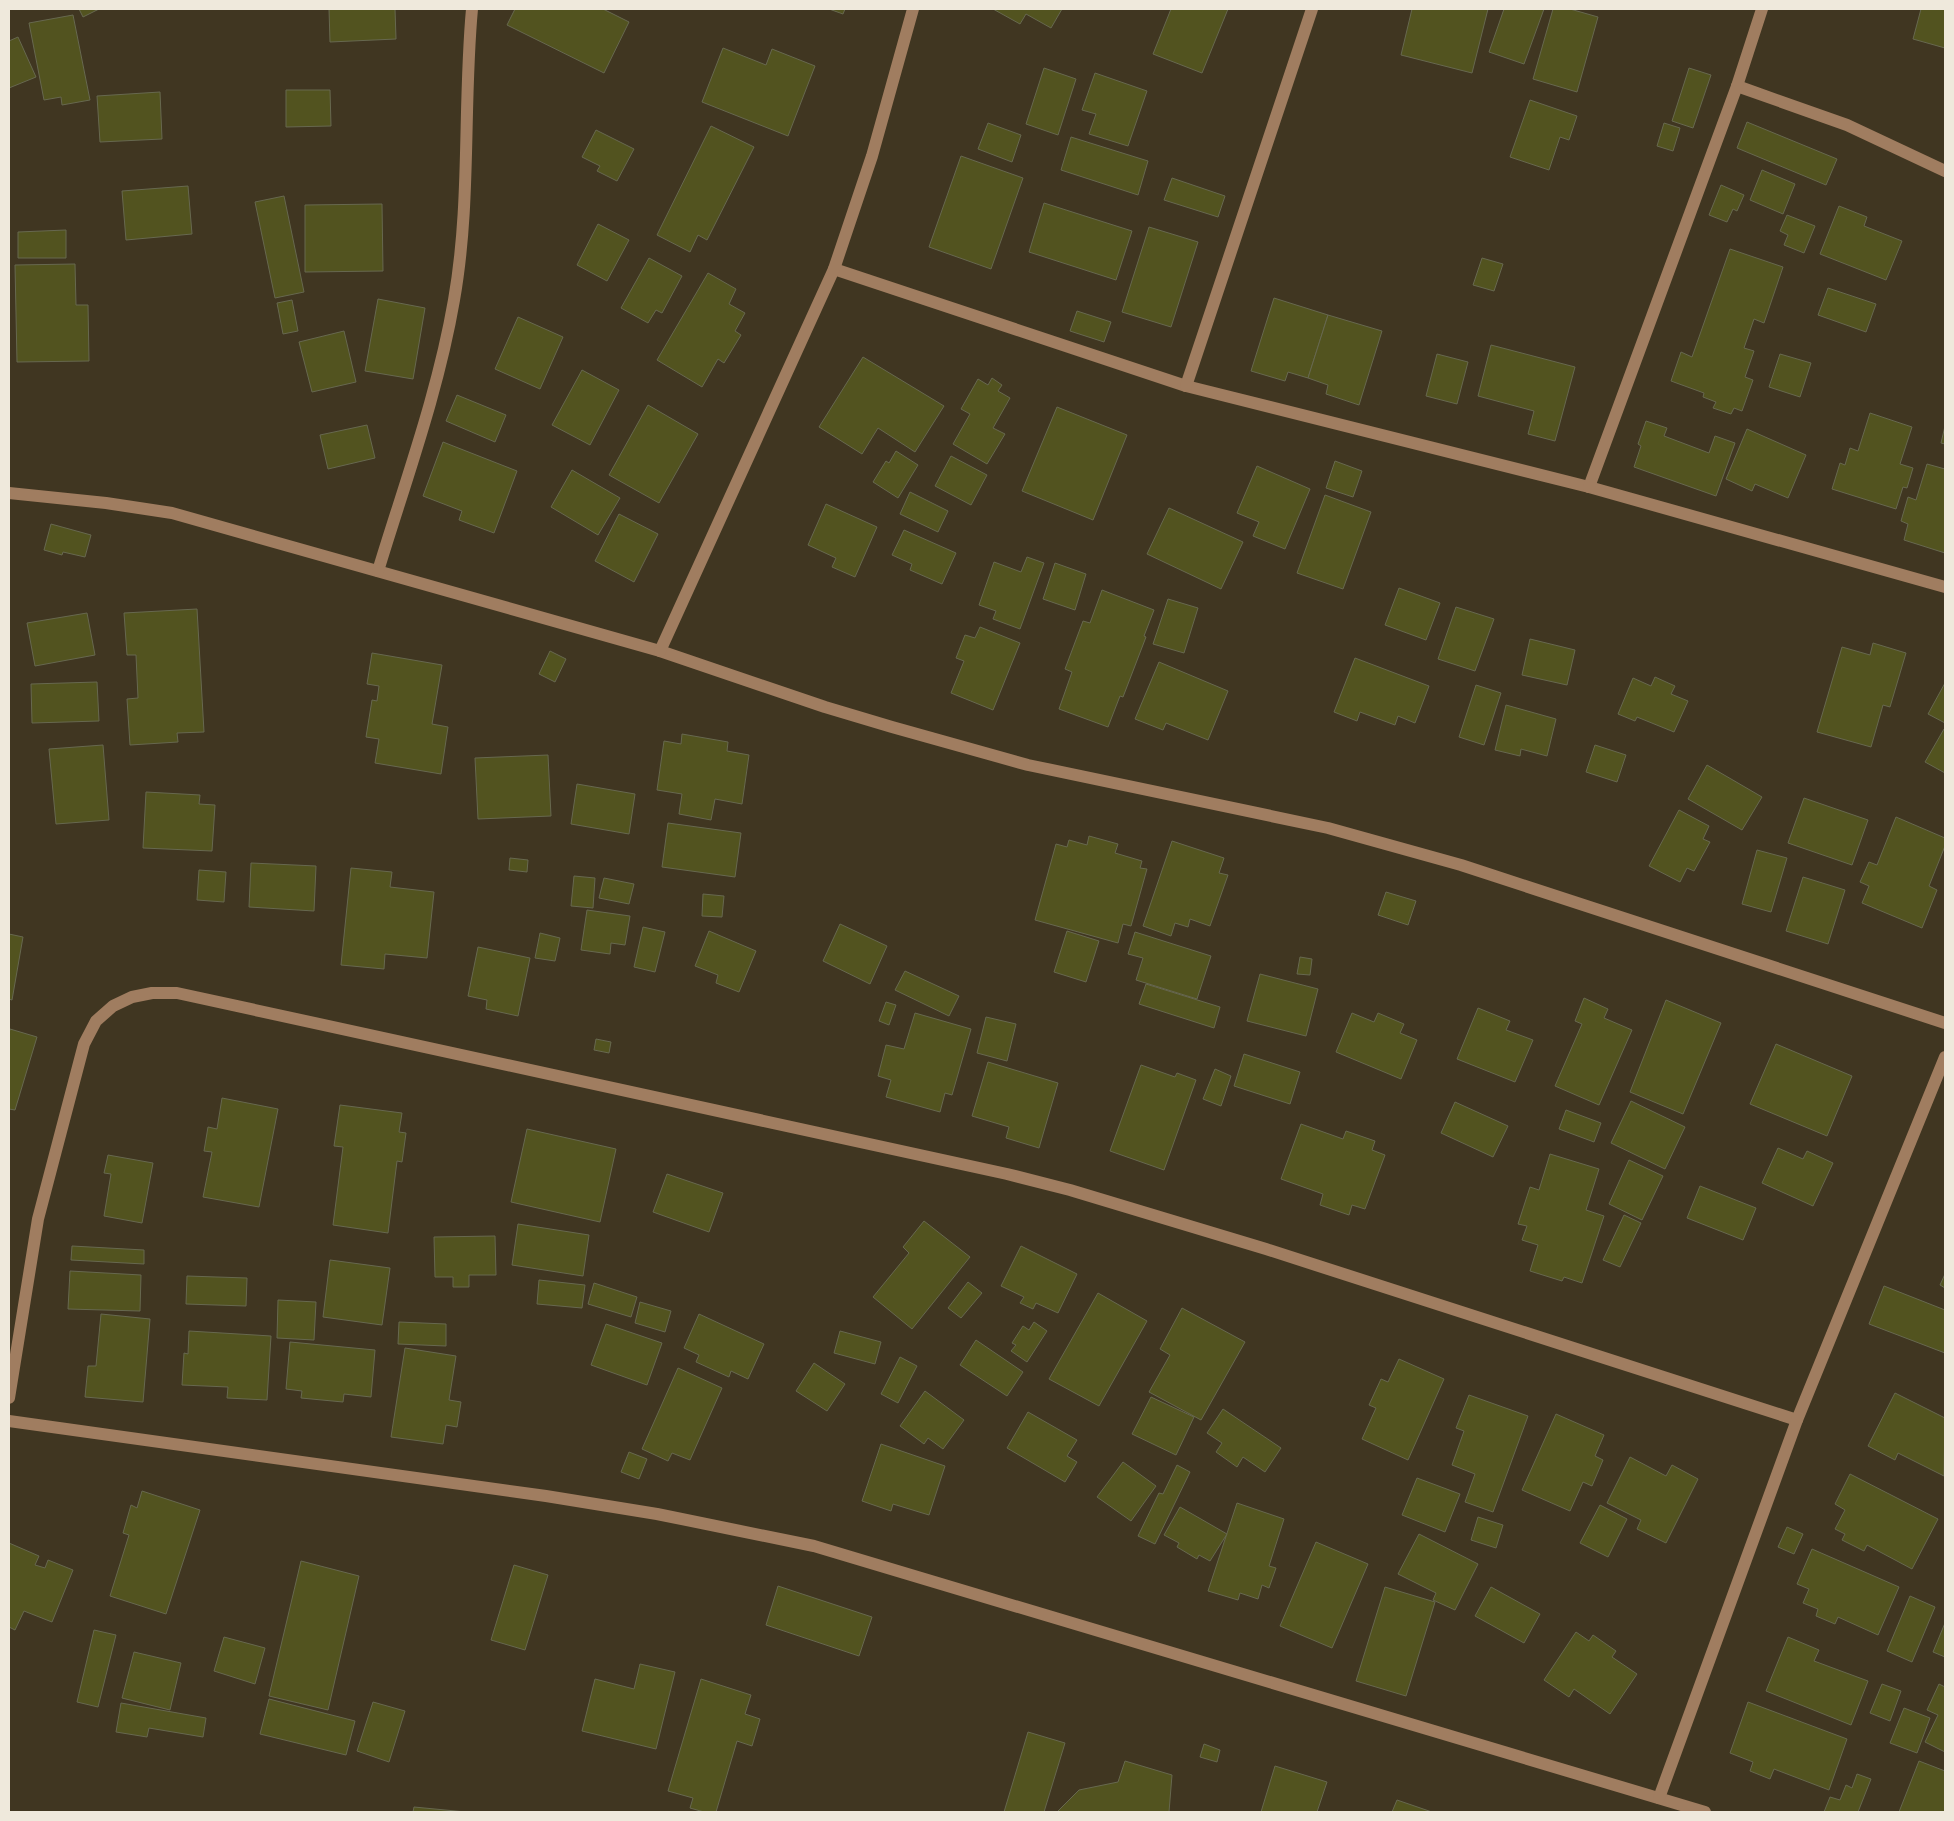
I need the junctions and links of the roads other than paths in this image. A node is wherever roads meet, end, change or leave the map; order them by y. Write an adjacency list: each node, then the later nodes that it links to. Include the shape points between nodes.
1 (472, 9): 11 (street, via 463,233 454,300 440,369)
2 (913, 9): 7 (street, via 872,156)
3 (1312, 9): 8 (street)
4 (1762, 9): 5 (street)
5 (1737, 86): 6 (street, via 1847,125); 9 (street)
6 (1945, 170)
7 (834, 269): 8 (street); 13 (street)
8 (1186, 386): 9 (street)
9 (1589, 487): 12 (street)
10 (9, 494): 11 (street, via 172,513)
11 (378, 571): 13 (street)
12 (1945, 587)
13 (660, 651): 14 (street, via 892,728 1028,765 1328,828 1432,857)
14 (1945, 1023)
15 (1945, 1057): 17 (street)
16 (9, 1398): 17 (street, via 38,1219 84,1044 96,1021 113,1006 132,997 177,993 1070,1190 1266,1248)
17 (1797, 1420): 19 (street)
18 (9, 1421): 19 (street, via 546,1496 657,1514 814,1546)
19 (1660, 1798): 20 (street)
20 (1704, 1812)

